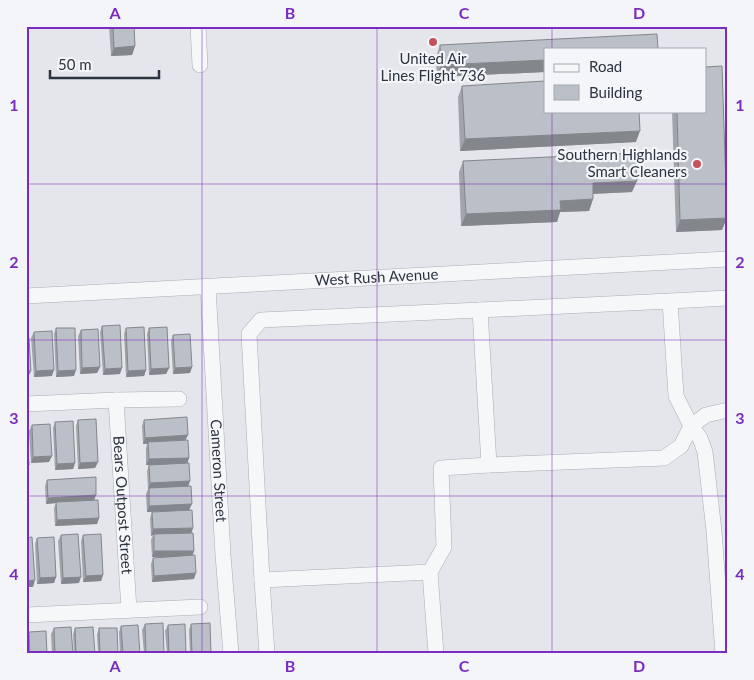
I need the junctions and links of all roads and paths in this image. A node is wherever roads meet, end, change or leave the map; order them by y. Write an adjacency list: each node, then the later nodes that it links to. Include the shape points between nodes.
1 (198, 26): 2 (street)
2 (200, 65)
3 (728, 259): 4 (street, West Rush Avenue)
4 (208, 287): 5 (street, West Rush Avenue); 20 (street, Cameron Street, via 222,555)
5 (26, 296)
6 (728, 298): 7 (street)
7 (670, 301): 8 (street); 13 (street, via 676,396)
8 (480, 310): 14 (street); 16 (street, via 261,320 249,334)
9 (179, 399): 10 (street)
10 (116, 400): 11 (street); 18 (street, Bears Outpost Street)
11 (26, 404)
12 (728, 410): 13 (street, via 706,415)
13 (691, 426): 14 (street, via 681,446 664,458); 23 (street, via 705,452)
14 (489, 465): 15 (street, via 441,468 444,547)
15 (430, 572): 16 (street); 22 (street)
16 (262, 580): 21 (street)
17 (200, 607): 18 (street)
18 (129, 610): 19 (street)
19 (26, 615)
20 (231, 654)
21 (267, 654)
22 (436, 654)
23 (723, 654)

